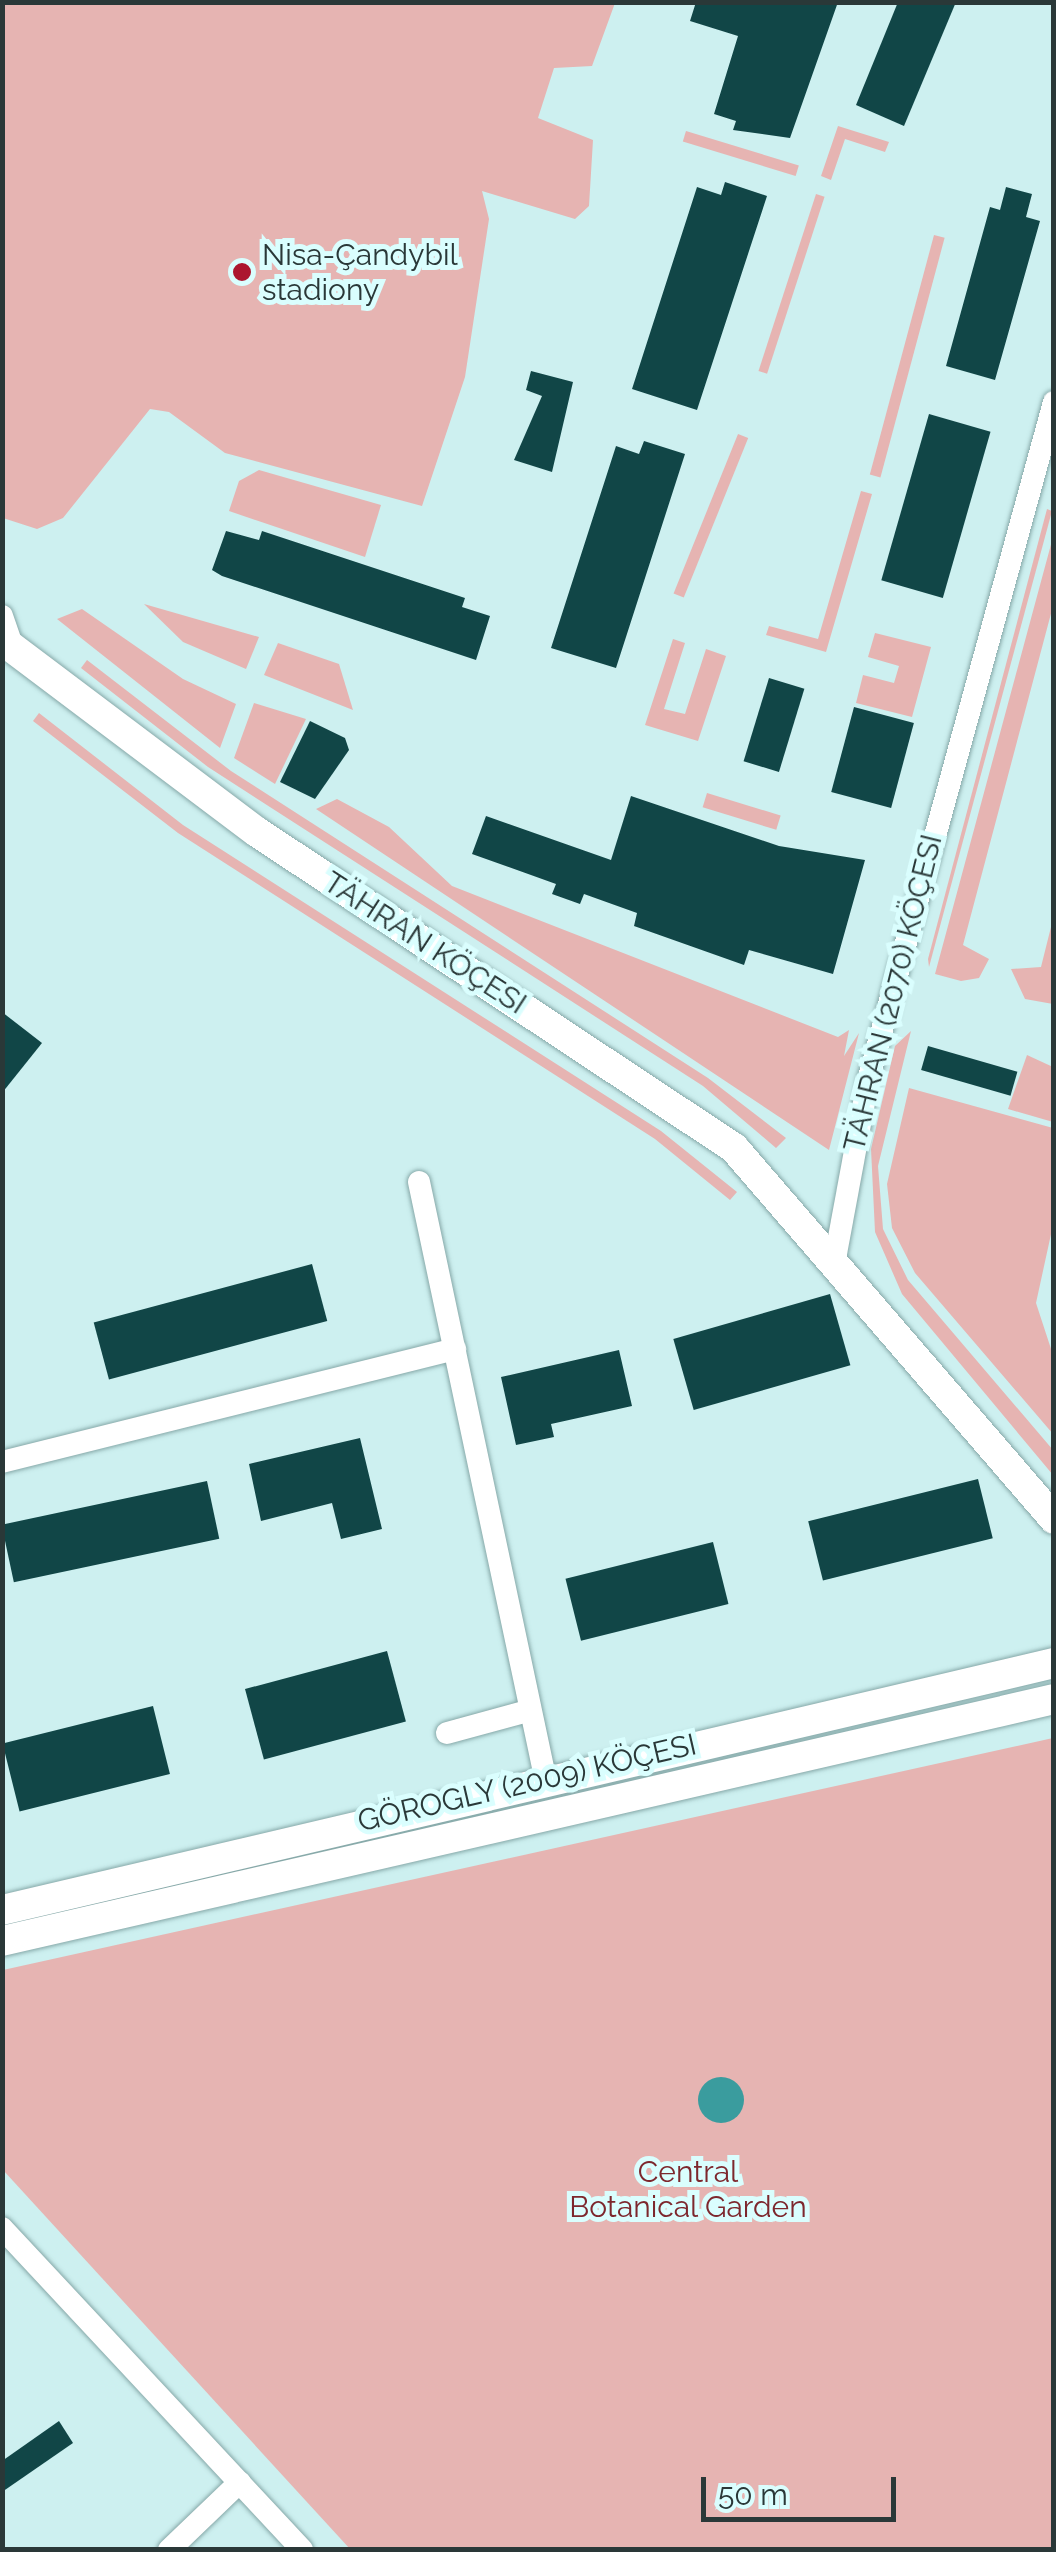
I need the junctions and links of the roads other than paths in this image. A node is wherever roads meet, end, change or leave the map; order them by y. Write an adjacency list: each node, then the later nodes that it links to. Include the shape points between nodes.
1 (1054, 402): 5 (street, TÄHRAN (2070) KÖÇESI, via 868,1081)
2 (2, 616): 3 (street)
3 (8, 646): 5 (main road, TÄHRAN KÖÇESI, via 257,832 700,1122)
4 (419, 1182): 6 (street)
5 (834, 1259): 8 (main road)
6 (455, 1349): 7 (street); 11 (street)
7 (2, 1462)
8 (1054, 1519)
9 (1054, 1663): 13 (main road, GÖROGLY (2009) KÖÇESI)
10 (1054, 1699): 15 (main road, GÖROGLY (2009) KÖÇESI)
11 (528, 1711): 12 (street); 13 (street)
12 (447, 1732)
13 (545, 1778): 14 (main road, GÖROGLY (2009) KÖÇESI)
14 (2, 1910)
15 (2, 1941)
16 (2, 2228): 17 (street)
17 (240, 2482): 18 (street); 19 (street)
18 (169, 2550)
19 (302, 2550)

